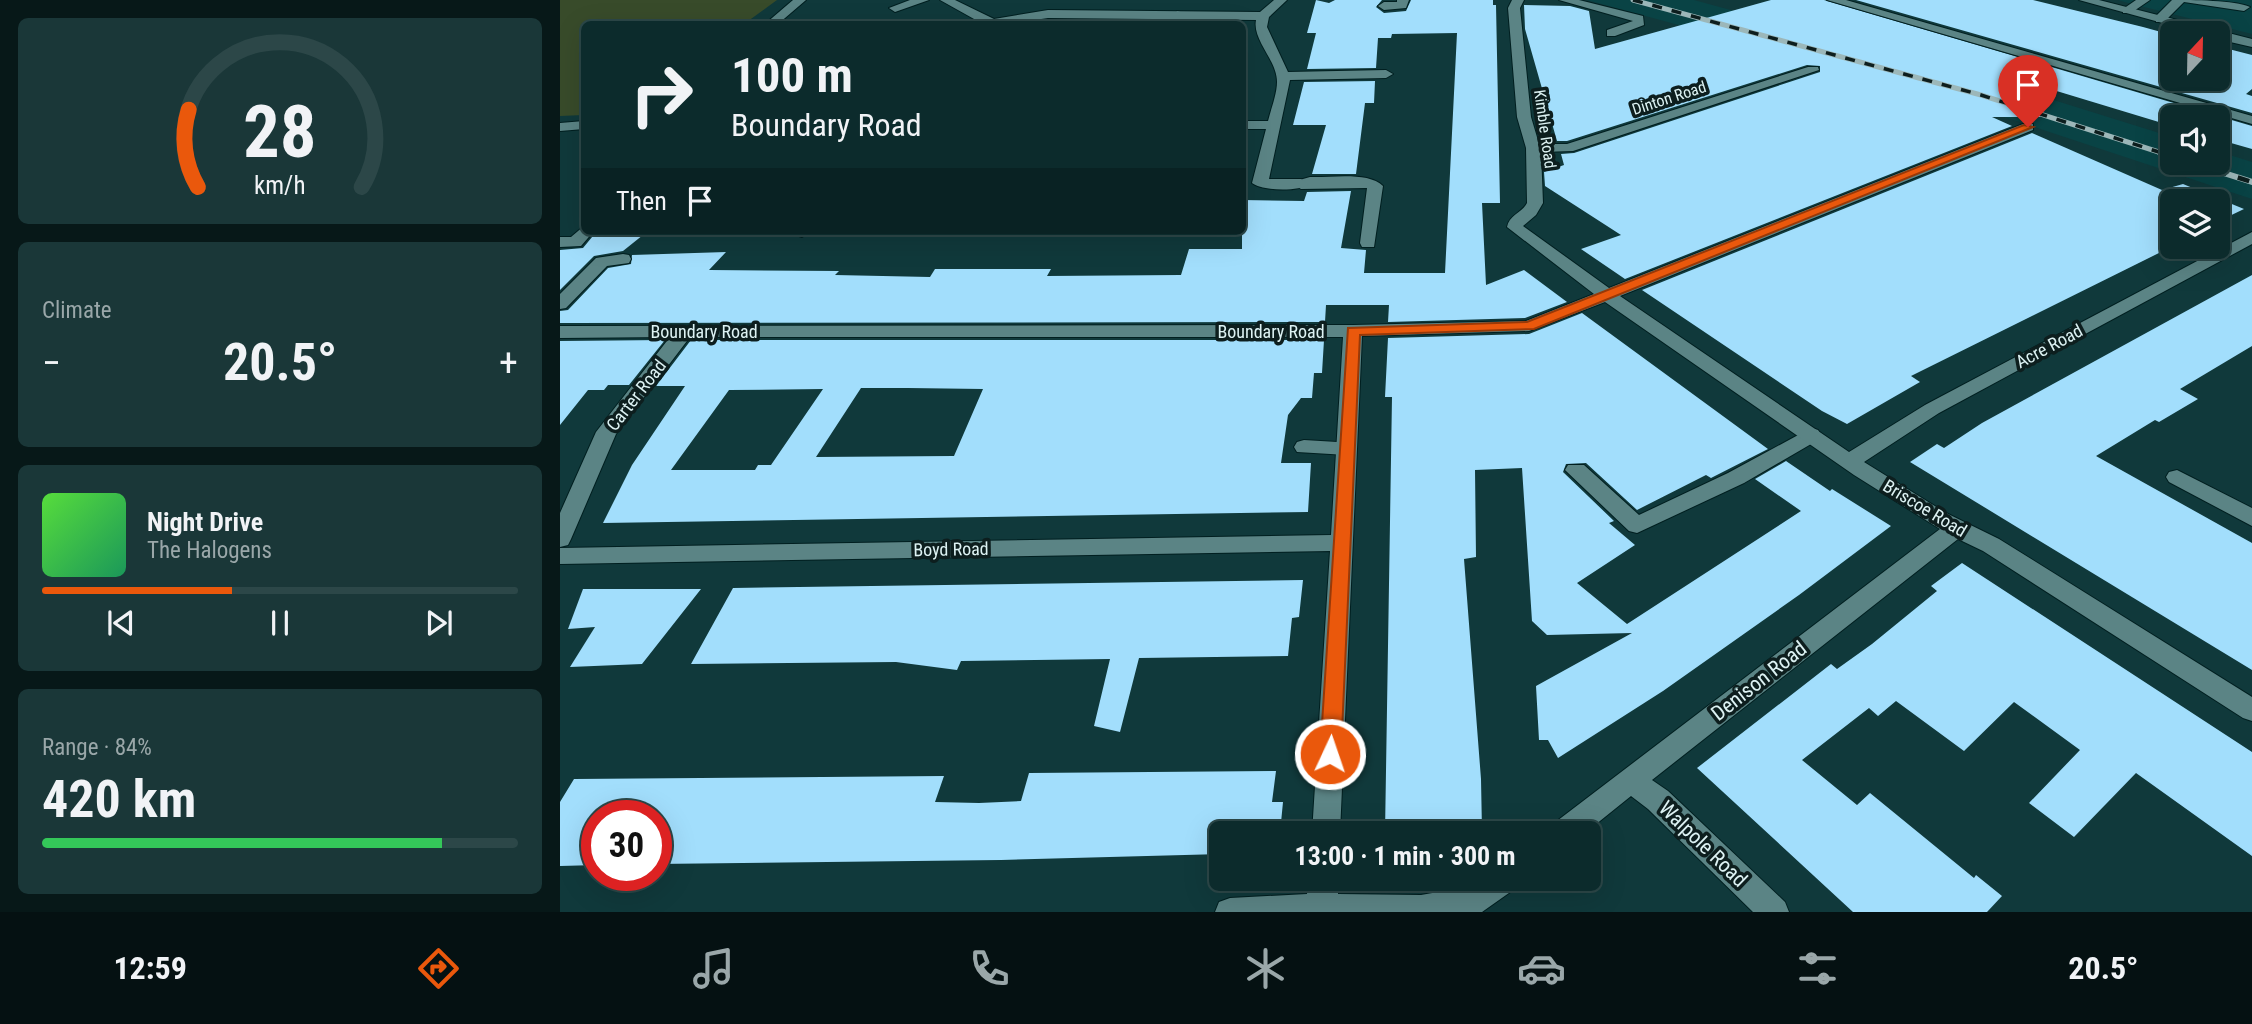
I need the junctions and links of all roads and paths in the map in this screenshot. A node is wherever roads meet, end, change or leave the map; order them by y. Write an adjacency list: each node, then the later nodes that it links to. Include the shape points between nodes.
1 (800, 0): 22 (street)
2 (923, 0): 16 (street)
3 (946, 0): 23 (street)
4 (1148, 0): 18 (street)
5 (1280, 0): 19 (street)
6 (1404, 0): 14 (street, via 1402,6)
7 (1518, 0): 38 (street, Kimble Road, via 1514,8 1524,117)
8 (1565, 0): 26 (street, via 1639,19 1638,25)
9 (1833, 0): 32 (street)
10 (2085, 0): 17 (street)
11 (2144, 0): 17 (street)
12 (2179, 0): 20 (street)
13 (2188, 0): 15 (street)
14 (1384, 6)
15 (2244, 7)
16 (895, 8)
17 (2127, 11): 20 (street)
18 (1138, 14): 21 (street); 24 (street, via 1048,14)
19 (1264, 16): 21 (street); 31 (street, via 1261,27)
20 (2160, 19): 25 (street)
21 (1179, 20)
22 (775, 21)
23 (984, 21)
24 (1007, 21)
25 (2167, 21)
26 (1611, 33)
27 (2230, 38): 28 (street)
28 (2252, 43)
29 (1813, 70): 38 (street, Dinton Road, via 1569,148)
30 (1387, 74): 31 (street)
31 (1284, 76): 35 (street)
32 (2252, 120)
33 (581, 125): 36 (street)
34 (1246, 125): 35 (street)
35 (1272, 125): 39 (street)
36 (560, 127)
37 (2028, 127): 46 (street, Boundary Road)
38 (1533, 148): 46 (street, Kimble Road, via 1535,202 1515,227)
39 (1260, 183): 40 (street); 44 (street, via 1375,186)
40 (1246, 185)
41 (582, 235): 43 (street, via 575,242)
42 (2252, 237): 54 (street, Acre Road, via 1932,409)
43 (560, 242)
44 (1368, 243)
45 (623, 259): 47 (street, via 602,262)
46 (1605, 296): 49 (street, Boundary Road, via 1529,326); 51 (street, Briscoe Road)
47 (560, 304)
48 (685, 331): 49 (street, Boundary Road); 50 (street, Boundary Road); 59 (street, Carter Road, via 606,432)
49 (1353, 331): 53 (street)
50 (560, 332)
51 (1811, 435): 54 (street, Briscoe Road); 55 (street, via 1736,478 1637,524)
52 (1304, 447): 53 (street)
53 (1347, 447): 60 (street)
54 (1850, 461): 58 (street, Briscoe Road)
55 (1576, 470)
56 (2177, 477): 57 (street)
57 (2252, 518)
58 (1956, 529): 62 (street, Briscoe Road, via 1991,545); 63 (street, Denison Road)
59 (560, 539)
60 (1342, 543): 61 (street, Boyd Road); 64 (street)
61 (560, 556)
62 (2252, 710)
63 (1630, 780): 65 (street, Denison Road); 69 (street, Walpole Road, via 1658,800)
64 (1327, 821)
65 (1578, 821)
66 (1489, 891): 67 (street, via 1479,899 1422,909)
67 (1322, 893): 68 (street)
68 (1230, 912)
69 (1774, 912)

